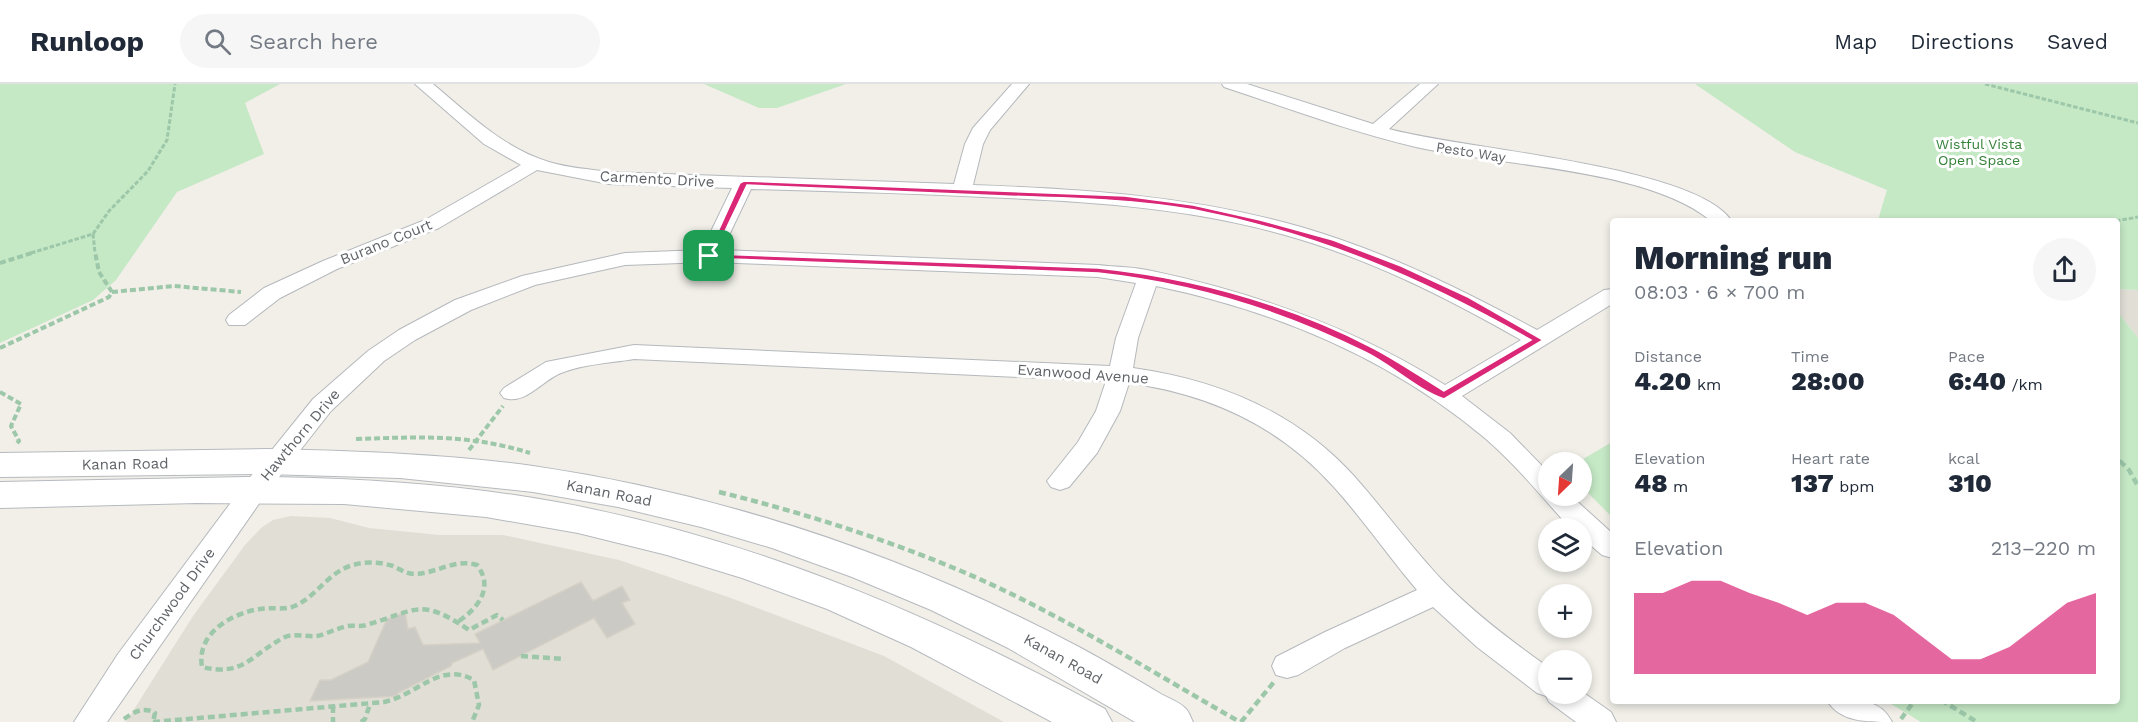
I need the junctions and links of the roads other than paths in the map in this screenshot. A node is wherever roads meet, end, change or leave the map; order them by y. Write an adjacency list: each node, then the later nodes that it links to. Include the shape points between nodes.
1 (423, 84): 6 (street, Carmento Drive, via 487,138)
2 (1021, 84): 8 (street, via 981,128)
3 (1230, 84): 5 (street, Pesto Way)
4 (1431, 84): 5 (street)
5 (1377, 130): 9 (street, Pesto Way, via 1448,149 1613,176 1692,199)
6 (535, 164): 7 (street, Carmento Drive, via 609,178); 13 (street, Burano Court, via 432,224 272,293)
7 (744, 183): 8 (street, Carmento Drive); 10 (street)
8 (962, 190): 14 (street, Carmento Drive, via 1125,198 1257,221 1398,267 1465,298)
9 (1717, 216)
10 (709, 256): 11 (street, Hawthorn Drive); 19 (street, Hawthorn Drive, via 591,264 529,280 463,305 407,335 353,374 322,405)
11 (1149, 276): 15 (street, via 1127,338); 17 (street, Hawthorn Drive, via 1226,294 1300,318 1371,351)
12 (1610, 296): 14 (street)
13 (237, 320)
14 (1538, 340): 17 (street)
15 (1120, 374): 16 (street, Evanwood Avenue, via 634,352 554,367); 21 (street, via 1108,411 1088,447); 25 (street, Evanwood Avenue, via 1198,387 1277,424 1330,467)
16 (512, 393)
17 (1444, 396): 20 (street, Hawthorn Drive, via 1495,433)
18 (10, 453): 19 (main road, Kanan Road)
19 (267, 475): 22 (main road, Kanan Road); 30 (street, Churchwood Drive); 31 (main road, Kanan Road, via 585,522 765,569 850,600 945,642); 32 (main road, Kanan Road, via 392,466 531,479 705,514 880,572 973,612 1065,658)
20 (1538, 478)
21 (1060, 481)
22 (0, 495)
23 (1565, 506): 24 (street)
24 (1610, 546)
25 (1437, 593): 26 (street); 27 (street, Evanwood Avenue, via 1463,620)
26 (1287, 666)
27 (1538, 676)
28 (1575, 704): 33 (street)
29 (1848, 704): 34 (street)
30 (90, 722)
31 (1090, 722)
32 (1171, 722)
33 (1600, 722)
34 (1876, 722)

